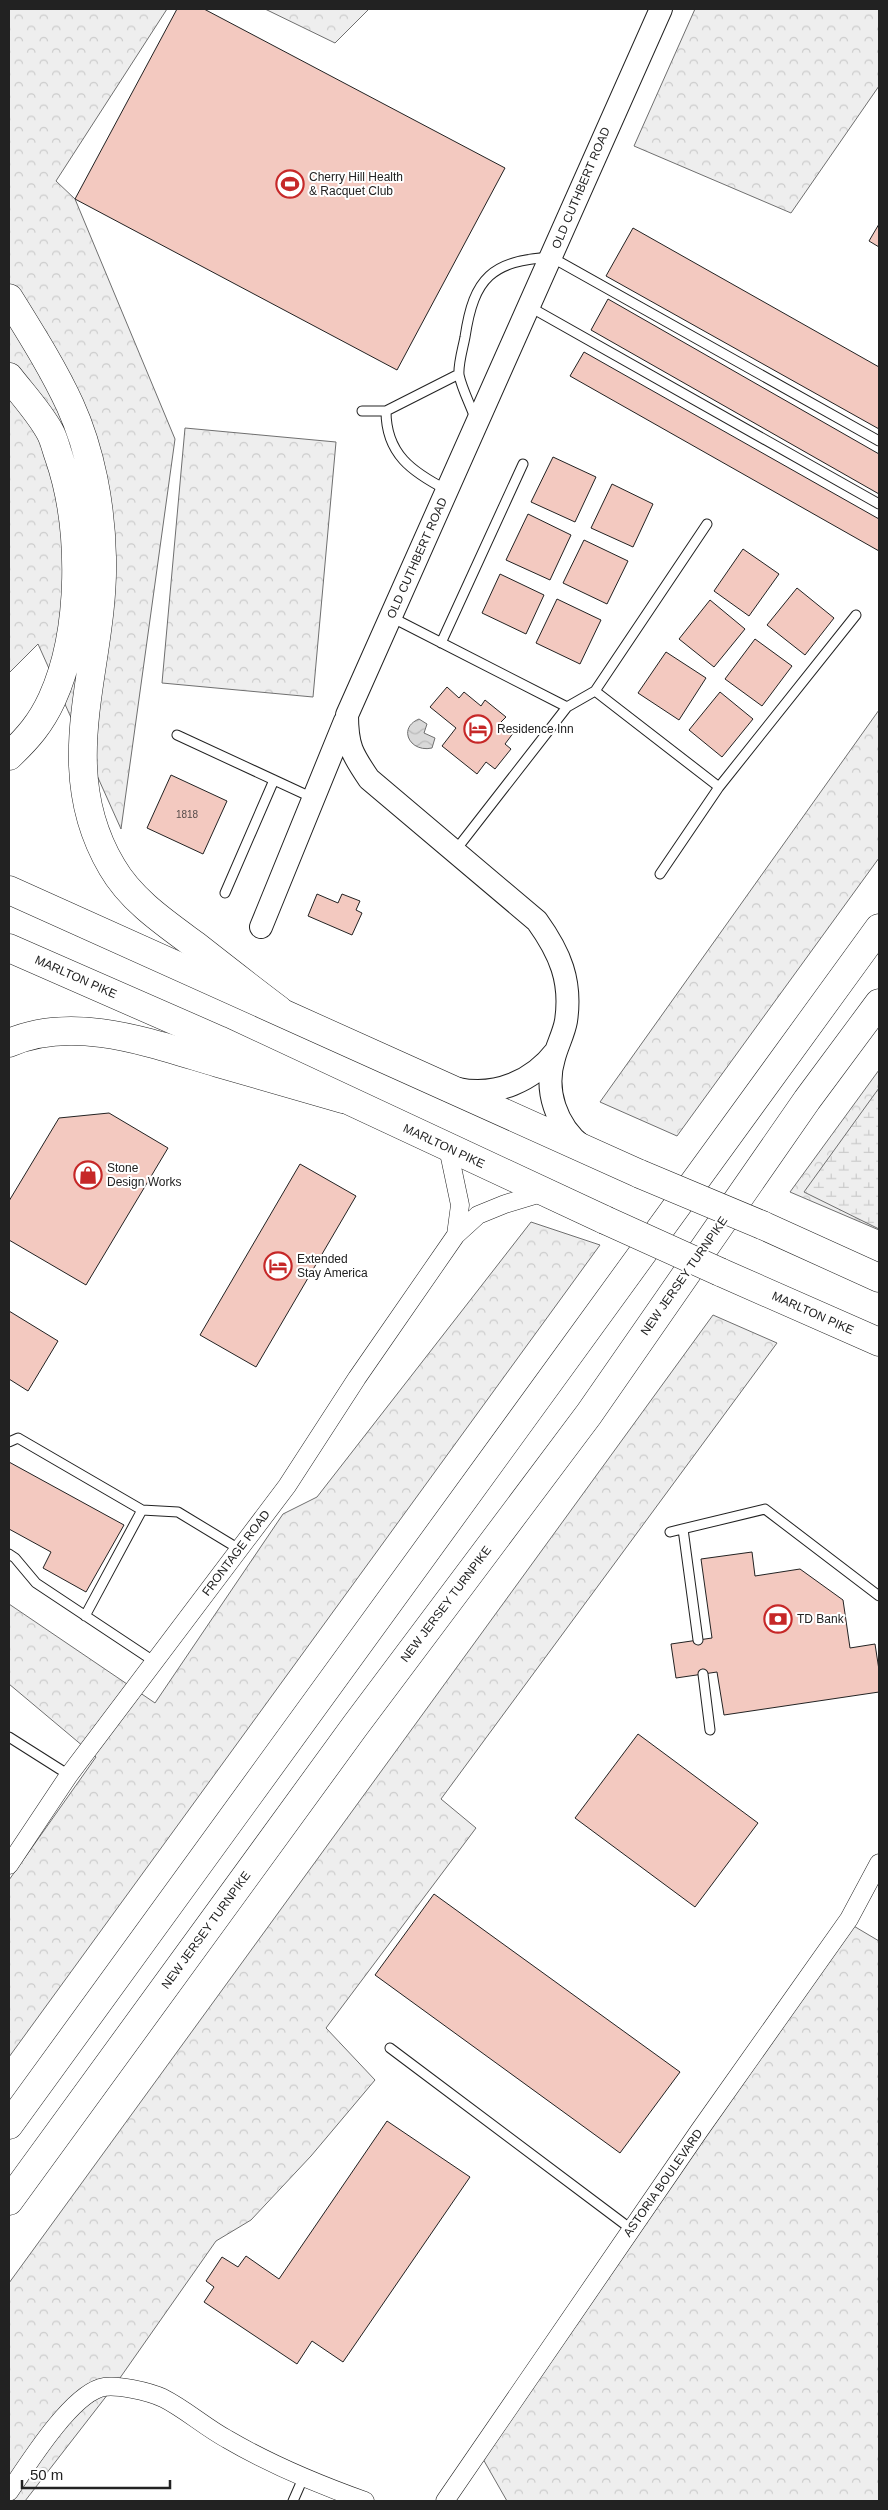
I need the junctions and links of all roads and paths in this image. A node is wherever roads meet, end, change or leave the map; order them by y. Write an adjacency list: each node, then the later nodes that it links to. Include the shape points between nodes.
1 (661, 9): 2 (street, OLD CUTHBERT ROAD)
2 (552, 257): 4 (street, OLD CUTHBERT ROAD); 5 (lane, via 523,259 505,266 479,286 468,316); 10 (lane)
3 (9, 298): 34 (highway, via 70,405 94,483 101,585 82,741 87,811 112,868 134,896)
4 (529, 306): 9 (street, OLD CUTHBERT ROAD); 13 (lane)
5 (459, 374): 8 (lane); 9 (lane)
6 (9, 378): 22 (highway, via 51,433 66,477 75,536 75,602 65,665 52,699 32,734)
7 (362, 411): 8 (lane)
8 (386, 411): 12 (lane, via 386,426 400,458 419,474)
9 (476, 423): 12 (street, OLD CUTHBERT ROAD)
10 (879, 441)
11 (523, 464): 17 (lane)
12 (447, 490): 16 (street, OLD CUTHBERT ROAD)
13 (879, 504)
14 (707, 524): 18 (lane)
15 (856, 615): 24 (lane)
16 (391, 617): 17 (lane); 20 (street, OLD CUTHBERT ROAD)
17 (441, 643): 19 (lane)
18 (596, 691): 19 (lane); 24 (lane)
19 (567, 706): 26 (lane)
20 (348, 715): 25 (street); 26 (street, OLD CUTHBERT ROAD, via 347,738 351,753 369,779)
21 (177, 735): 23 (lane)
22 (9, 756)
23 (274, 780): 25 (lane); 29 (lane)
24 (719, 787): 27 (lane)
25 (314, 798): 30 (street)
26 (455, 852): 36 (street, OLD CUTHBERT ROAD, via 537,921 555,947 567,992 566,1022)
27 (660, 874)
28 (9, 890): 34 (highway)
29 (225, 894)
30 (261, 927)
31 (879, 928): 62 (highway)
32 (9, 948): 38 (highway, MARLTON PIKE, via 219,1040)
33 (879, 1004): 63 (highway, NEW JERSEY TURNPIKE, via 796,1116 589,1414 355,1726)
34 (279, 1010): 37 (highway)
35 (9, 1043): 38 (highway, via 51,1033 95,1032 143,1041)
36 (556, 1051): 37 (street, OLD CUTHBERT ROAD, via 539,1069 510,1085 478,1091); 40 (street, OLD CUTHBERT ROAD, via 550,1078 554,1106 566,1130)
37 (445, 1085): 40 (highway)
38 (343, 1099): 39 (highway, MARLTON PIKE)
39 (448, 1148): 41 (highway, MARLTON PIKE); 42 (street, FRONTAGE ROAD, via 460,1205)
40 (586, 1150): 43 (highway, bridge)
41 (545, 1192): 42 (street, FRONTAGE ROAD, via 478,1215); 44 (highway, MARLTON PIKE, bridge)
42 (456, 1235): 49 (street, FRONTAGE ROAD, via 356,1378 287,1486)
43 (879, 1278)
44 (879, 1342)
45 (9, 1442): 46 (lane, via 18,1438)
46 (142, 1510): 49 (lane, via 178,1512); 52 (lane)
47 (683, 1529): 48 (lane); 51 (lane, via 764,1509); 53 (lane)
48 (670, 1532)
49 (239, 1550): 54 (street, FRONTAGE ROAD)
50 (9, 1554): 52 (lane, via 36,1583)
51 (879, 1596)
52 (86, 1616): 54 (lane)
53 (698, 1640)
54 (155, 1662): 58 (street, FRONTAGE ROAD)
55 (703, 1674): 56 (lane)
56 (710, 1730)
57 (9, 1737): 58 (lane)
58 (69, 1775): 60 (street, FRONTAGE ROAD)
59 (879, 1863): 64 (street, ASTORIA BOULEVARD, via 849,1919)
60 (9, 1866)
61 (390, 2048): 64 (lane)
62 (9, 2125)
63 (9, 2201)
64 (631, 2229): 69 (street, ASTORIA BOULEVARD)
65 (304, 2476): 66 (street, via 227,2439 162,2398 121,2387 101,2387 81,2399 40,2447); 67 (lane); 68 (street)
66 (9, 2492)
67 (293, 2501)
68 (364, 2501)
69 (445, 2501)

